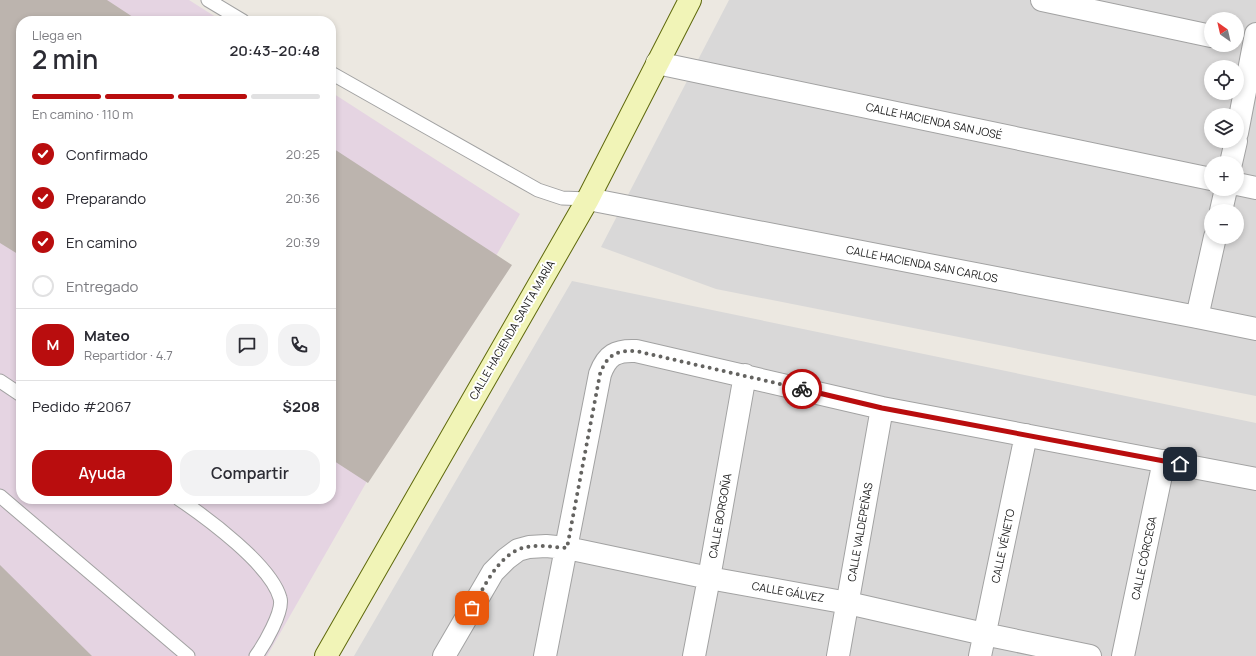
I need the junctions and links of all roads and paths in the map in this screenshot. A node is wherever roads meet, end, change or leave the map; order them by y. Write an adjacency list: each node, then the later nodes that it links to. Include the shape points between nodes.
1 (208, 0): 4 (lane)
2 (690, 0): 7 (street, CALLE HACIENDA SANTA MARÍA)
3 (1042, 0): 5 (street)
4 (235, 16)
5 (1204, 35)
6 (1251, 41): 9 (street)
7 (657, 63): 10 (street, CALLE HACIENDA SAN JOSÉ); 13 (street, CALLE HACIENDA SANTA MARÍA)
8 (336, 75): 13 (lane, via 538,190 562,198)
9 (1241, 108)
10 (1204, 178)
11 (1244, 185): 12 (street)
12 (1256, 188)
13 (588, 199): 15 (street, CALLE HACIENDA SAN CARLOS); 32 (street, CALLE HACIENDA SANTA MARÍA)
14 (1213, 244): 15 (street)
15 (1197, 317): 16 (street, CALLE HACIENDA SAN CARLOS)
16 (1256, 329)
17 (745, 376): 20 (street); 26 (street, via 636,351 618,352 610,357 604,363 600,374); 27 (street, CALLE BORGOÑA)
18 (0, 381): 19 (lane)
19 (16, 392)
20 (882, 408): 21 (street); 28 (street, CALLE VALDEPEÑAS)
21 (1026, 436): 22 (street); 29 (street, CALLE VÉNETO)
22 (1164, 461): 23 (street); 39 (street, CALLE CÓRCEGA)
23 (1256, 479)
24 (0, 496): 30 (lane)
25 (186, 504): 31 (lane, via 247,552 272,580 281,599 276,621)
26 (567, 548): 27 (street, CALLE GÁLVEZ); 33 (street, CALLE GÁLVEZ, via 546,546 518,550 493,572); 34 (street)
27 (709, 578): 28 (street, CALLE GÁLVEZ); 35 (street, CALLE BORGOÑA)
28 (848, 603): 29 (street, CALLE GÁLVEZ); 36 (street, CALLE VALDEPEÑAS)
29 (984, 634): 37 (street, CALLE VÉNETO); 38 (street, CALLE GÁLVEZ)
30 (188, 656)
31 (256, 656)
32 (326, 656)
33 (444, 656)
34 (545, 656)
35 (694, 656)
36 (838, 656)
37 (980, 656)
38 (1090, 656)
39 (1123, 656)

